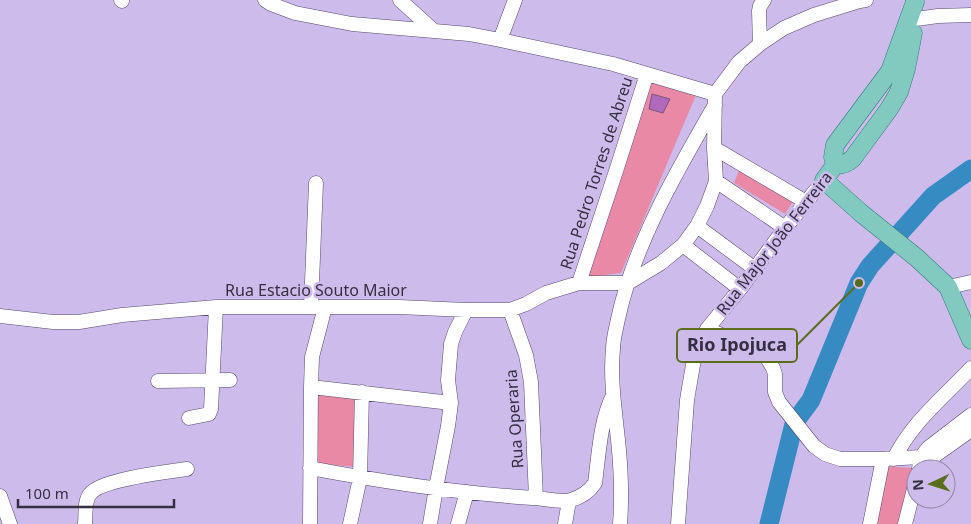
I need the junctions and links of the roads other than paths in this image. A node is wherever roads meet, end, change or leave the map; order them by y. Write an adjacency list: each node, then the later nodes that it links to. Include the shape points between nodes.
1 (265, 0): 8 (street, via 295,13 352,24)
2 (400, 0): 8 (street)
3 (515, 0): 9 (street)
4 (764, 0): 10 (street, via 759,11)
5 (866, 0): 10 (street, via 814,15 784,28)
6 (914, 10): 7 (street, via 938,16); 13 (main road, Rua Major João Ferreira, via 890,71); 14 (main road, Rua Major João Ferreira, via 906,69 899,92)
7 (971, 15)
8 (434, 30): 9 (street)
9 (500, 40): 11 (street)
10 (760, 44): 12 (street, via 739,62)
11 (648, 74): 12 (street); 26 (street, Rua Pedro Torres de Abreu)
12 (715, 99): 15 (street); 27 (street, via 637,255)
13 (859, 113): 14 (main road); 16 (main road, Rua Major João Ferreira, via 835,145)
14 (878, 125): 16 (main road, Rua Major João Ferreira, via 850,162)
15 (714, 148): 18 (street); 20 (street)
16 (834, 165): 17 (main road, Rua Major João Ferreira)
17 (824, 180): 20 (street, Rua Major João Ferreira); 28 (main road)
18 (716, 181): 21 (street); 22 (street)
19 (316, 183): 31 (street)
20 (806, 202): 22 (street, Rua Major João Ferreira)
21 (697, 226): 23 (street); 24 (street)
22 (785, 228): 24 (street, Rua Major João Ferreira)
23 (683, 244): 27 (street, via 661,263); 29 (street)
24 (755, 269): 29 (street, Rua Major João Ferreira)
25 (970, 281): 28 (street)
26 (578, 283): 27 (street, Rua Estacio Souto Maior); 33 (street, Rua Estacio Souto Maior)
27 (628, 283): 43 (street, via 613,349)
28 (948, 287): 36 (main road)
29 (740, 288): 35 (street, Rua Major João Ferreira)
30 (216, 307): 31 (street, Rua Estacio Souto Maior); 34 (street, Rua Estacio Souto Maior, via 79,322); 38 (street)
31 (318, 307): 32 (street, Rua Estacio Souto Maior); 41 (street)
32 (466, 310): 33 (street, Rua Estacio Souto Maior); 44 (street, via 451,344 448,380)
33 (510, 310): 58 (street, Rua Operaria, via 526,355 531,382)
34 (0, 316)
35 (707, 329): 48 (street, via 767,358 775,374 775,392 779,402 814,446 825,454 840,458); 69 (street, Rua Major João Ferreira, via 694,359 687,400)
36 (970, 338)
37 (971, 368): 48 (street, via 923,417)
38 (214, 380): 39 (street); 40 (street); 46 (street, via 209,414)
39 (230, 380)
40 (158, 381)
41 (310, 387): 42 (street); 52 (street)
42 (362, 392): 44 (street); 54 (street)
43 (613, 394): 59 (street, via 602,425 595,483 585,494); 68 (street, via 620,467)
44 (451, 403): 55 (street)
45 (971, 415): 49 (street, via 934,443)
46 (189, 418)
47 (971, 430): 50 (street)
48 (889, 459): 51 (street); 70 (street)
49 (925, 459)
50 (929, 459)
51 (906, 462)
52 (310, 468): 54 (street); 63 (street)
53 (187, 469): 62 (street, via 140,475 95,489 88,498)
54 (360, 478): 55 (street); 64 (street)
55 (436, 488): 56 (street); 65 (street)
56 (467, 492): 58 (street); 66 (street)
57 (0, 498): 61 (street)
58 (536, 498): 59 (street)
59 (569, 501): 67 (street)
60 (909, 509): 71 (street)
61 (10, 524)
62 (86, 524)
63 (310, 524)
64 (350, 524)
65 (430, 524)
66 (458, 524)
67 (565, 524)
68 (620, 524)
69 (678, 524)
70 (870, 524)
71 (905, 524)

